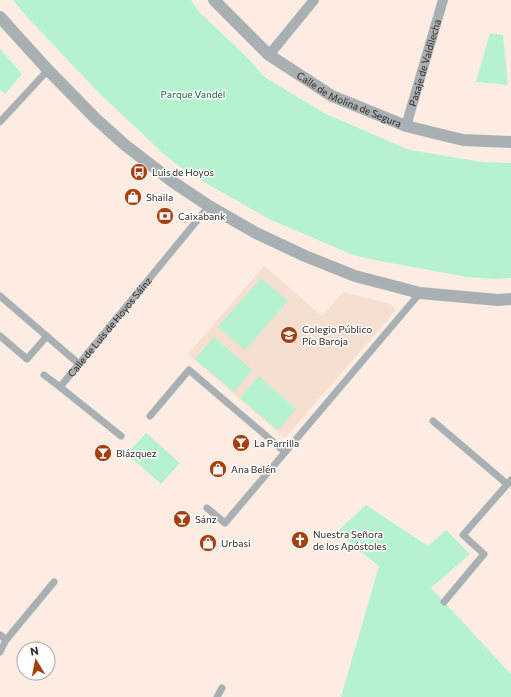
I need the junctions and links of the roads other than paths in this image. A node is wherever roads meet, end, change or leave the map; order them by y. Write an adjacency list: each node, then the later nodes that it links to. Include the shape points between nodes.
1 (214, 0): 5 (street, Calle de Molina de Segura)
2 (314, 0): 5 (street)
3 (444, 0): 8 (street, Pasaje de Valdilecha)
4 (0, 17): 6 (street)
5 (269, 54): 8 (street, Calle de Molina de Segura, via 332,96)
6 (48, 70): 7 (lane); 10 (street, via 125,145)
7 (0, 122)
8 (406, 126): 9 (street, Calle de Molina de Segura, via 463,140)
9 (511, 142)
10 (209, 206): 11 (street, via 256,233 305,256 355,276); 16 (lane, Calle de Luis de Hoyos Sáinz)
11 (420, 293): 13 (street); 22 (lane)
12 (0, 296): 15 (lane)
13 (511, 299)
14 (0, 336): 15 (lane, via 27,359)
15 (47, 336): 16 (lane)
16 (79, 364): 18 (lane, Calle de Luis de Hoyos Sáinz)
17 (44, 375): 18 (lane)
18 (60, 387): 21 (lane)
19 (150, 416): 22 (lane, via 189,370)
20 (433, 421): 23 (lane)
21 (121, 436)
22 (285, 452): 24 (lane, via 225,523)
23 (509, 482): 26 (lane, via 463,535 484,554)
24 (207, 508)
25 (54, 582): 28 (lane)
26 (444, 602)
27 (0, 635): 28 (lane)
28 (6, 640): 29 (lane)
29 (0, 652)
30 (222, 688): 31 (lane)
31 (217, 697)

